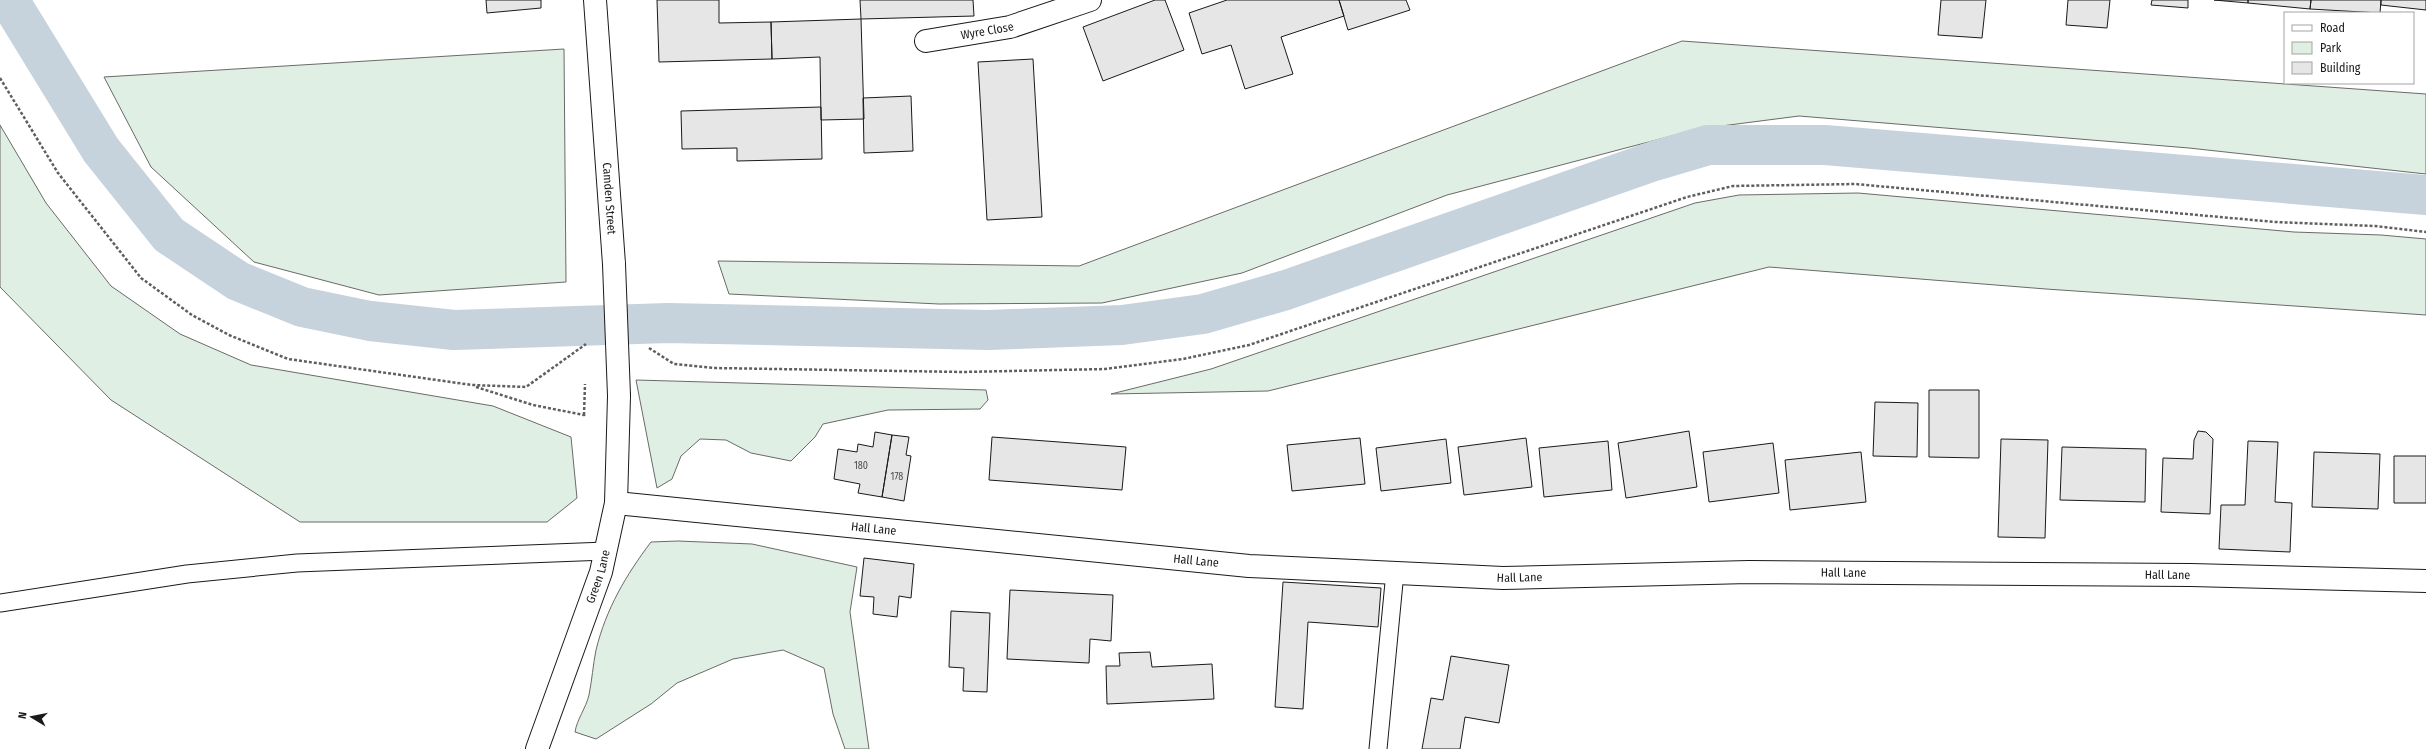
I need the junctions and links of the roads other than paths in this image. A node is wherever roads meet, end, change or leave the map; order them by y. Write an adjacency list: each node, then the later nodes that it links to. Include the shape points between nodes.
1 (595, 0): 5 (street, Camden Street, bridge, via 614,264)
2 (1090, 0): 3 (street, Wyre Close)
3 (1046, 6): 4 (street, Wyre Close, via 1010,27)
4 (926, 41)
5 (619, 396): 6 (street, Green Lane)
6 (616, 503): 7 (street, Green Lane); 8 (street, Hall Lane, via 1249,566)
7 (606, 551): 10 (lane, via 297,563 187,574); 11 (street, Green Lane, via 602,572)
8 (1395, 572): 9 (street, Hall Lane, via 1504,578 1757,572 2191,575); 12 (lane)
9 (2426, 581)
10 (0, 603)
11 (537, 749)
12 (1378, 749)

